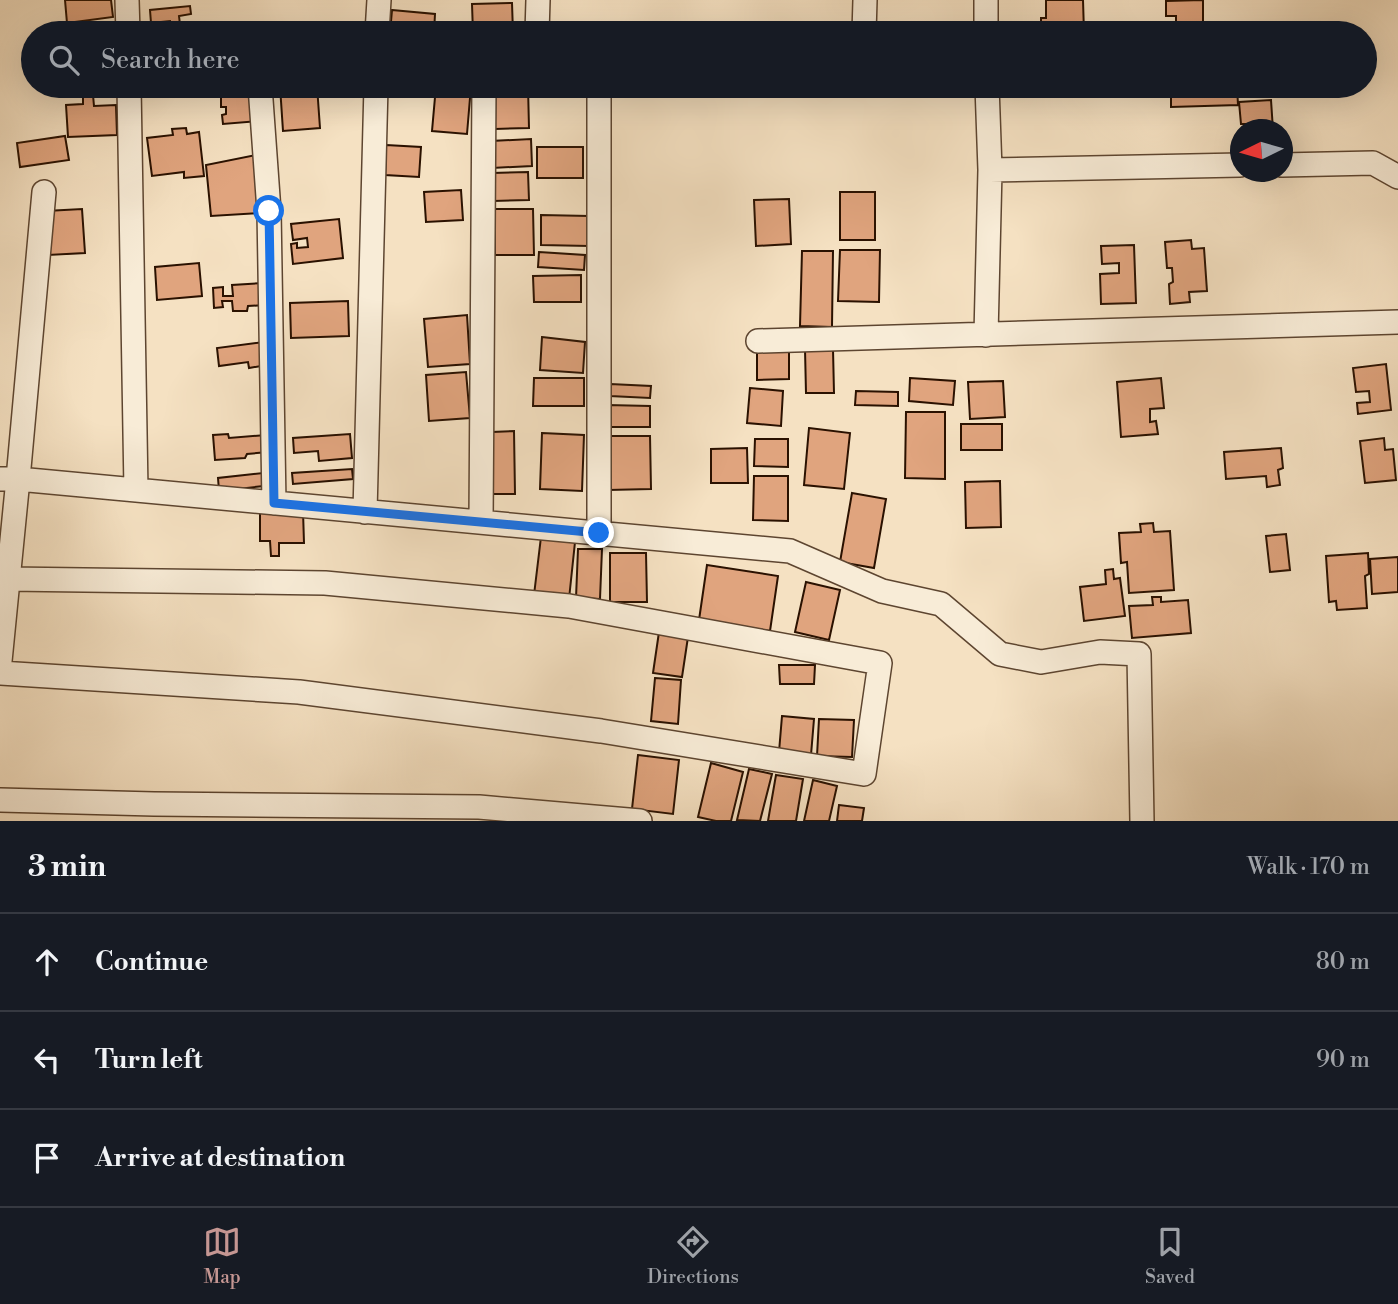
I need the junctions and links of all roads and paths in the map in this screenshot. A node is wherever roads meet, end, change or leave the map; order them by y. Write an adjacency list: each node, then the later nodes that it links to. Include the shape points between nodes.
1 (127, 0): 6 (street)
2 (379, 0): 7 (street)
3 (538, 0): 8 (street)
4 (866, 0): 9 (street)
5 (986, 0): 10 (street)
6 (128, 21)
7 (378, 21)
8 (537, 21)
9 (865, 21)
10 (986, 21)
11 (129, 98): 26 (street)
12 (261, 98): 27 (street, via 269,211)
13 (376, 98): 28 (street)
14 (484, 98): 29 (street)
15 (599, 98): 30 (street)
16 (987, 98): 19 (street)
17 (1293, 165): 20 (street, via 1373,163)
18 (1230, 166): 19 (street)
19 (990, 170): 23 (street)
20 (1398, 177)
21 (44, 192): 25 (street)
22 (1398, 322): 23 (street)
23 (986, 335): 24 (street)
24 (758, 341)
25 (9, 479): 26 (street); 31 (street)
26 (136, 490): 27 (street)
27 (274, 503): 28 (street)
28 (365, 512): 29 (street)
29 (481, 522): 30 (street)
30 (599, 533): 40 (street, via 790,551 883,591 941,604 1000,654 1041,662 1100,652 1139,654)
31 (8, 579): 32 (street); 33 (street, via 325,583 542,603 880,663 864,774 601,731 299,692)
32 (0, 661)
33 (0, 673)
34 (0, 800): 35 (street)
35 (154, 813): 36 (street)
36 (266, 813): 37 (street)
37 (345, 813): 38 (street)
38 (480, 814): 39 (street)
39 (640, 821)
40 (1142, 821)

